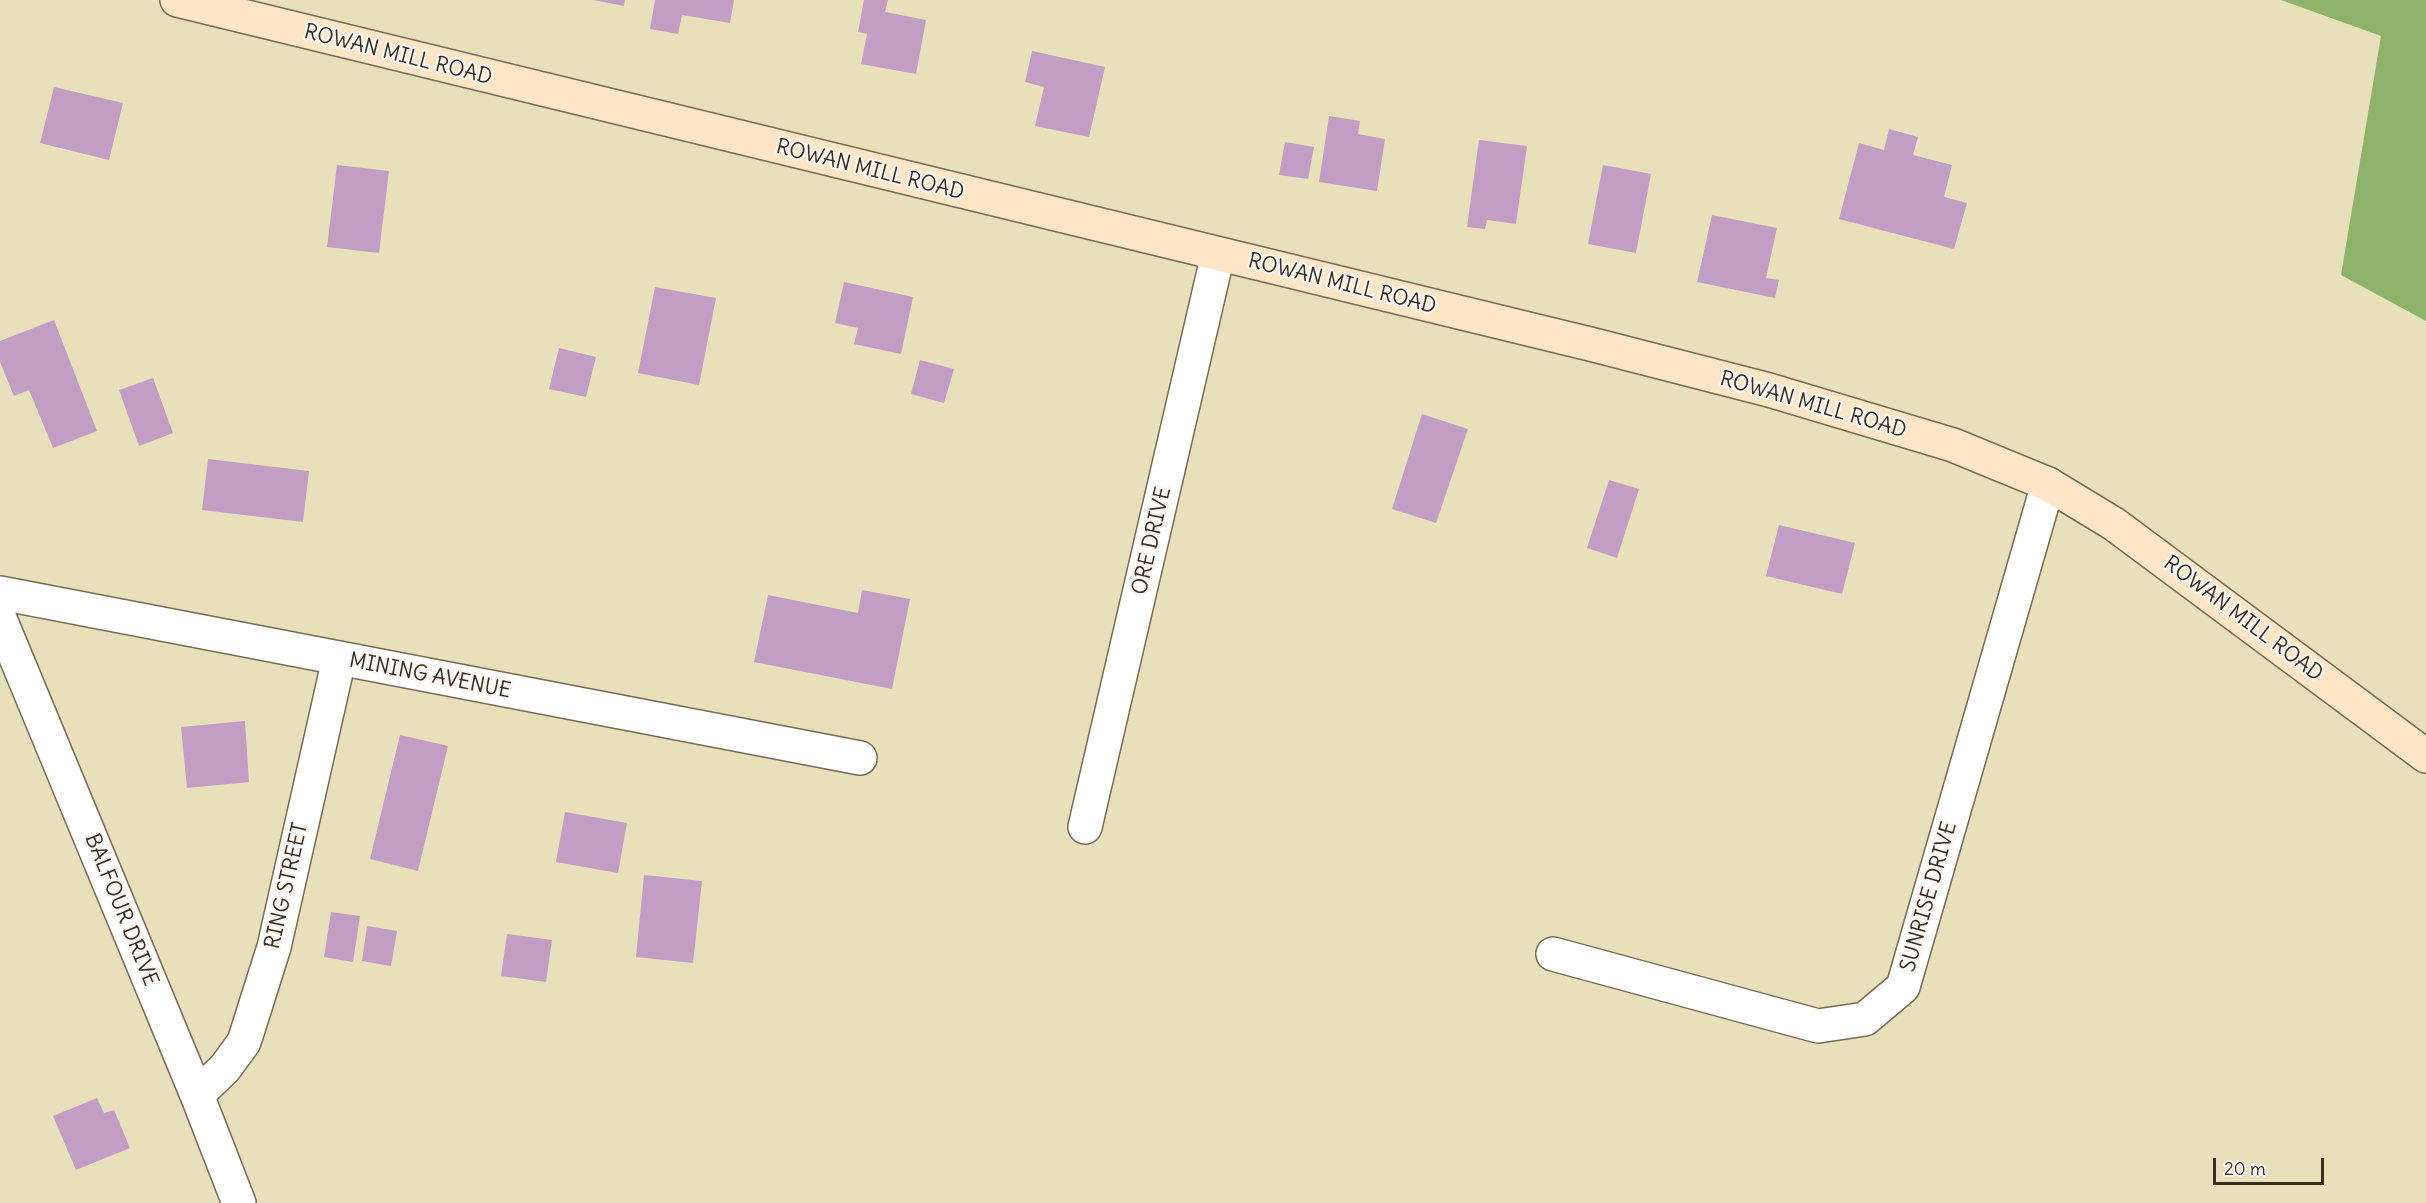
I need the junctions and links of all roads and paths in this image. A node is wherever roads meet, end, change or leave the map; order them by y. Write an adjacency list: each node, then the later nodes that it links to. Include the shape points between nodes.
1 (177, 0): 2 (street, ROWAN MILL ROAD)
2 (1218, 254): 3 (street, ROWAN MILL ROAD, via 1769,390 1953,445); 9 (street, ORE DRIVE)
3 (2048, 484): 7 (street, ROWAN MILL ROAD, via 2151,550); 10 (street, SUNRISE DRIVE, via 1903,987 1865,1019 1818,1026)
4 (0, 593): 6 (street, MINING AVENUE)
5 (0, 619): 11 (street, BALFOUR DRIVE)
6 (339, 659): 8 (street, MINING AVENUE); 11 (street, RING STREET, via 274,947 244,1042 225,1068)
7 (2426, 756)
8 (860, 758)
9 (1085, 827)
10 (1552, 954)
11 (197, 1095): 12 (street, BALFOUR DRIVE)
12 (239, 1203)

